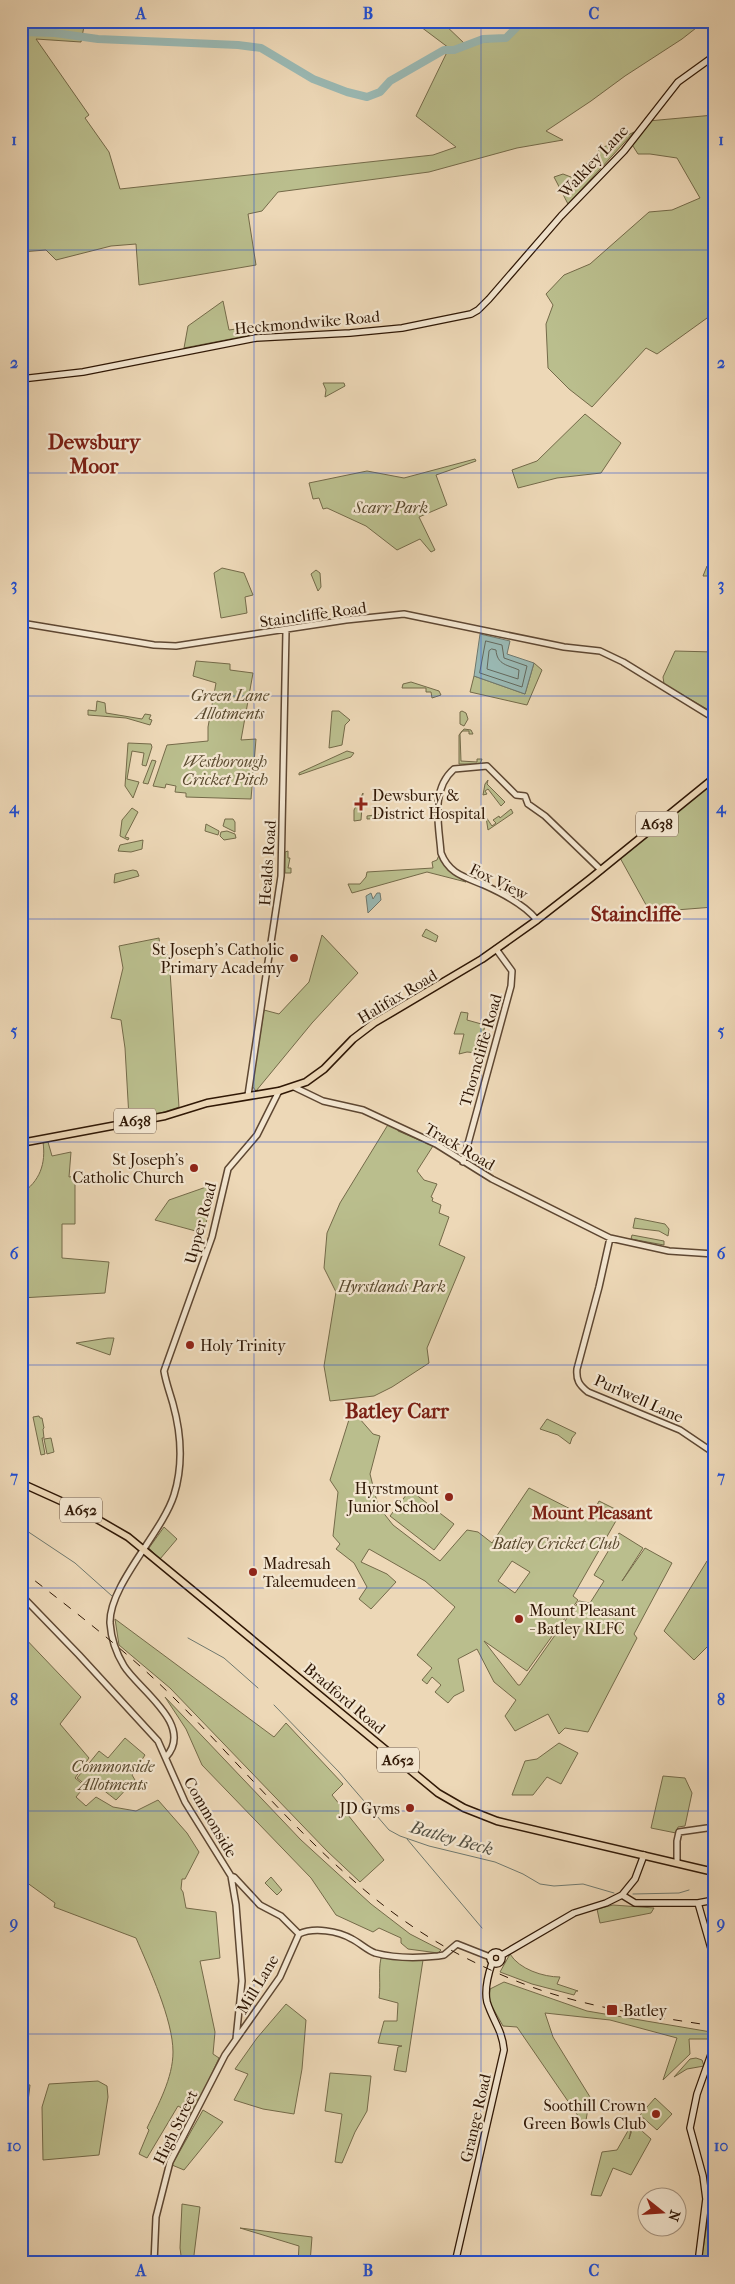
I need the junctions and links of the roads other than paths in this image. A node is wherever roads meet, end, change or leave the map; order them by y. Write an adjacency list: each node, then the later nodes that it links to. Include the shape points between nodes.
1 (714, 56): 2 (main road, Walkley Lane, via 678,82 632,141)
2 (497, 290): 3 (main road, Heckmondwike Road, via 478,310 402,328 256,338 83,372)
3 (21, 379)
4 (21, 623): 5 (street, Staincliffe Road, via 171,646)
5 (286, 631): 6 (street, Staincliffe Road, via 404,614 608,654); 13 (street, Healds Road, via 281,876)
6 (714, 718)
7 (714, 778): 8 (main road, Halifax Road / A638)
8 (601, 870): 9 (main road, Halifax Road / A638); 9 (street, Fox View, via 528,804 525,796 516,795 487,766 458,768 450,772 443,783 438,809 441,853 450,869 530,911)
9 (536, 920): 10 (main road, Halifax Road / A638)
10 (496, 949): 11 (main road, Halifax Road / A638, via 374,1022 324,1069); 15 (street, Thorncliffe Road, via 512,971 511,986)
11 (294, 1087): 12 (main road, Halifax Road / A638); 15 (street, Track Road, via 316,1098 363,1110 436,1144)
12 (279, 1091): 13 (main road, Halifax Road / A638); 20 (street, Upper Road, via 257,1135 228,1169 212,1237 164,1371 173,1405 180,1464 174,1496 167,1512)
13 (248, 1095): 14 (main road, Halifax Road / A638, via 207,1102 165,1116)
14 (21, 1143)
15 (463, 1162): 16 (street, Track Road)
16 (610, 1238): 17 (street, Track Road, via 669,1251); 18 (street, Purlwell Lane, via 577,1369 579,1385 588,1392 680,1430)
17 (714, 1254)
18 (714, 1452)
19 (21, 1482): 20 (main road, Bradford Road / A652, via 83,1511)
20 (143, 1548): 22 (street, via 113,1603 111,1634 125,1668 165,1711 170,1721 173,1739); 24 (main road, Bradford Road / A652, via 442,1795 490,1819)
21 (21, 1595): 22 (street, Commonside, via 152,1734)
22 (166, 1757): 27 (street, Commonside, via 185,1802)
23 (714, 1827): 25 (street, via 679,1832)
24 (644, 1855): 25 (main road, Bradford Road / A652); 28 (main road, via 635,1879)
25 (677, 1863): 26 (main road, Bradford Road / A652)
26 (714, 1872)
27 (231, 1876): 31 (street, via 260,1905 281,1916); 35 (street, Commonside, via 242,1981)
28 (622, 1895): 30 (main road, via 634,1903); 32 (main road, via 574,1913)
29 (714, 1900): 30 (main road)
30 (698, 1903): 33 (main road)
31 (299, 1934): 34 (street, via 314,1930 333,1933 382,1954 438,1956 457,1944); 35 (street, Mill Lane, via 280,1977)
32 (502, 1955): 34 (main road, Grange Road, via 501,1962); 34 (main road, via 495,1952)
33 (714, 1959)
34 (493, 1961): 38 (main road, Grange Road, via 487,1982 487,2001 503,2035 504,2050)
35 (236, 2039): 37 (street, High Street, via 200,2102 166,2173 156,2216)
36 (714, 2046): 39 (main road, via 697,2094 690,2128 706,2199)
37 (154, 2263)
38 (455, 2263)
39 (698, 2263)

